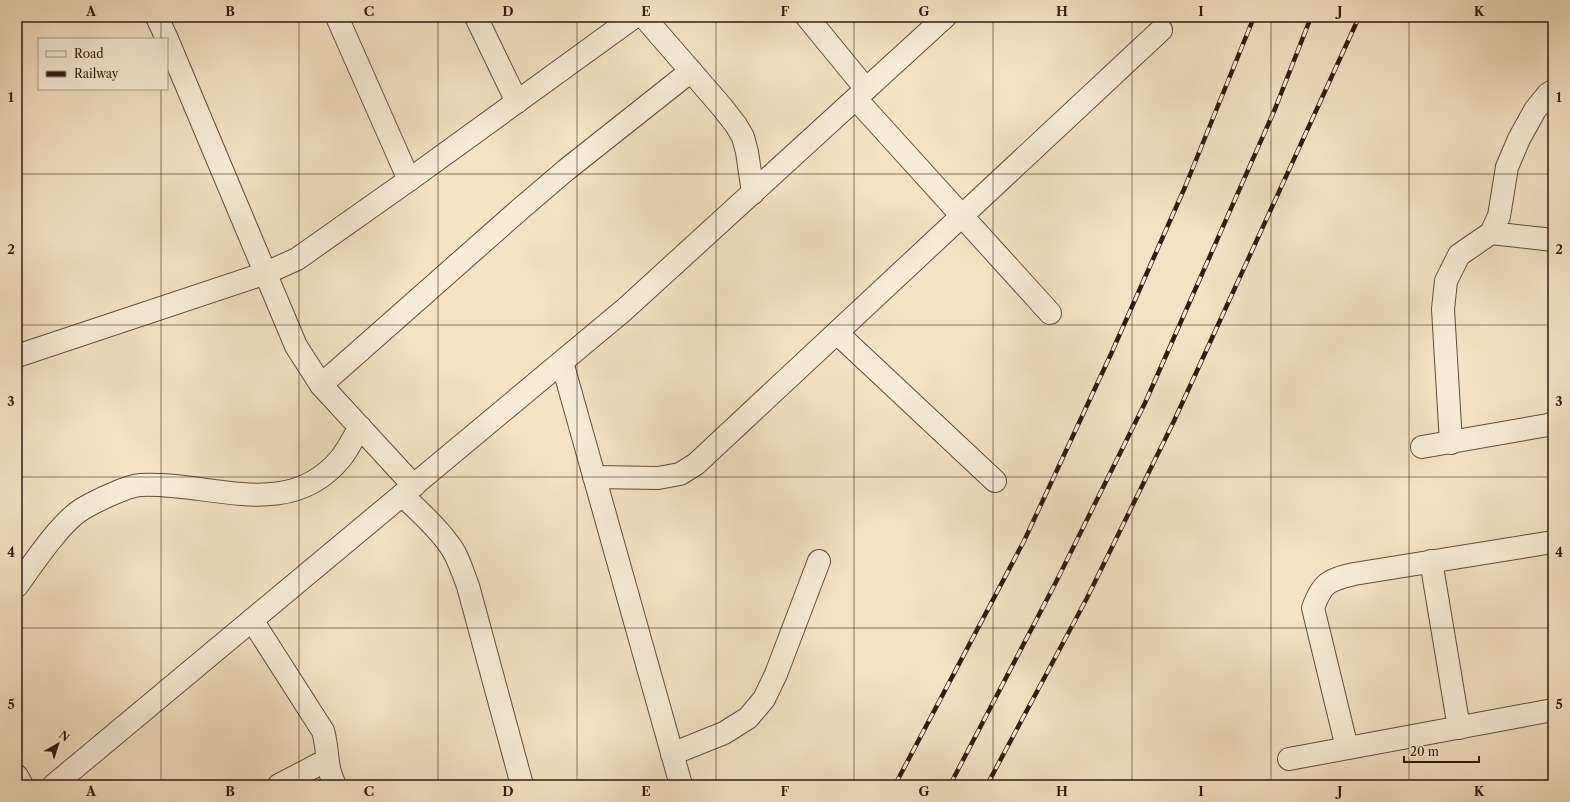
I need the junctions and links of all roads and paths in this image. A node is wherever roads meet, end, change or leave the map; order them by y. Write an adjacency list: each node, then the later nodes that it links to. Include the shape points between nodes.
1 (157, 17): 9 (street)
2 (337, 17): 15 (street)
3 (476, 17): 14 (street)
4 (634, 17): 14 (street)
5 (644, 17): 11 (street)
6 (806, 17): 13 (street)
7 (945, 17): 13 (street)
8 (1161, 30): 17 (street)
9 (167, 38)
10 (168, 41): 20 (street)
11 (691, 71): 16 (street, via 736,125 743,138); 25 (street, via 566,170)
12 (1553, 91): 18 (street, via 1535,110 1513,153 1507,167 1499,216)
13 (861, 94): 16 (street); 17 (street)
14 (517, 102): 15 (street)
15 (409, 180): 20 (street, via 297,259)
16 (753, 193): 24 (street, via 624,310)
17 (962, 216): 21 (street); 22 (street)
18 (1491, 233): 19 (street); 28 (street, via 1459,255 1446,281 1443,310)
19 (1553, 240)
20 (266, 273): 23 (street); 25 (street, via 296,346)
21 (1050, 313)
22 (837, 332): 30 (street, via 696,464 680,474 658,478); 31 (street)
23 (17, 356)
24 (562, 362): 30 (street); 32 (street)
25 (321, 385): 27 (street)
26 (1553, 423): 28 (street)
27 (360, 427): 32 (street); 36 (street, via 341,458 320,478 291,491 264,496 139,485 105,497 82,508 64,525)
28 (1450, 443): 29 (street)
29 (1422, 447)
30 (594, 477): 41 (street)
31 (994, 480)
32 (408, 490): 37 (street); 49 (street, via 434,527 449,543 460,562)
33 (1553, 542): 35 (street)
34 (819, 561): 41 (street, via 764,699 748,718 724,733)
35 (1431, 561): 39 (street); 40 (street, via 1333,579 1319,592 1313,608)
36 (17, 586)
37 (252, 620): 43 (street, via 323,732); 46 (street)
38 (1553, 710): 39 (street)
39 (1459, 728): 40 (street)
40 (1347, 748): 42 (street)
41 (672, 754): 50 (street)
42 (1289, 759)
43 (327, 760): 47 (street); 48 (street, via 329,774)
44 (17, 776): 45 (street)
45 (22, 785)
46 (54, 785)
47 (279, 785)
48 (335, 785)
49 (522, 785)
50 (681, 785)

